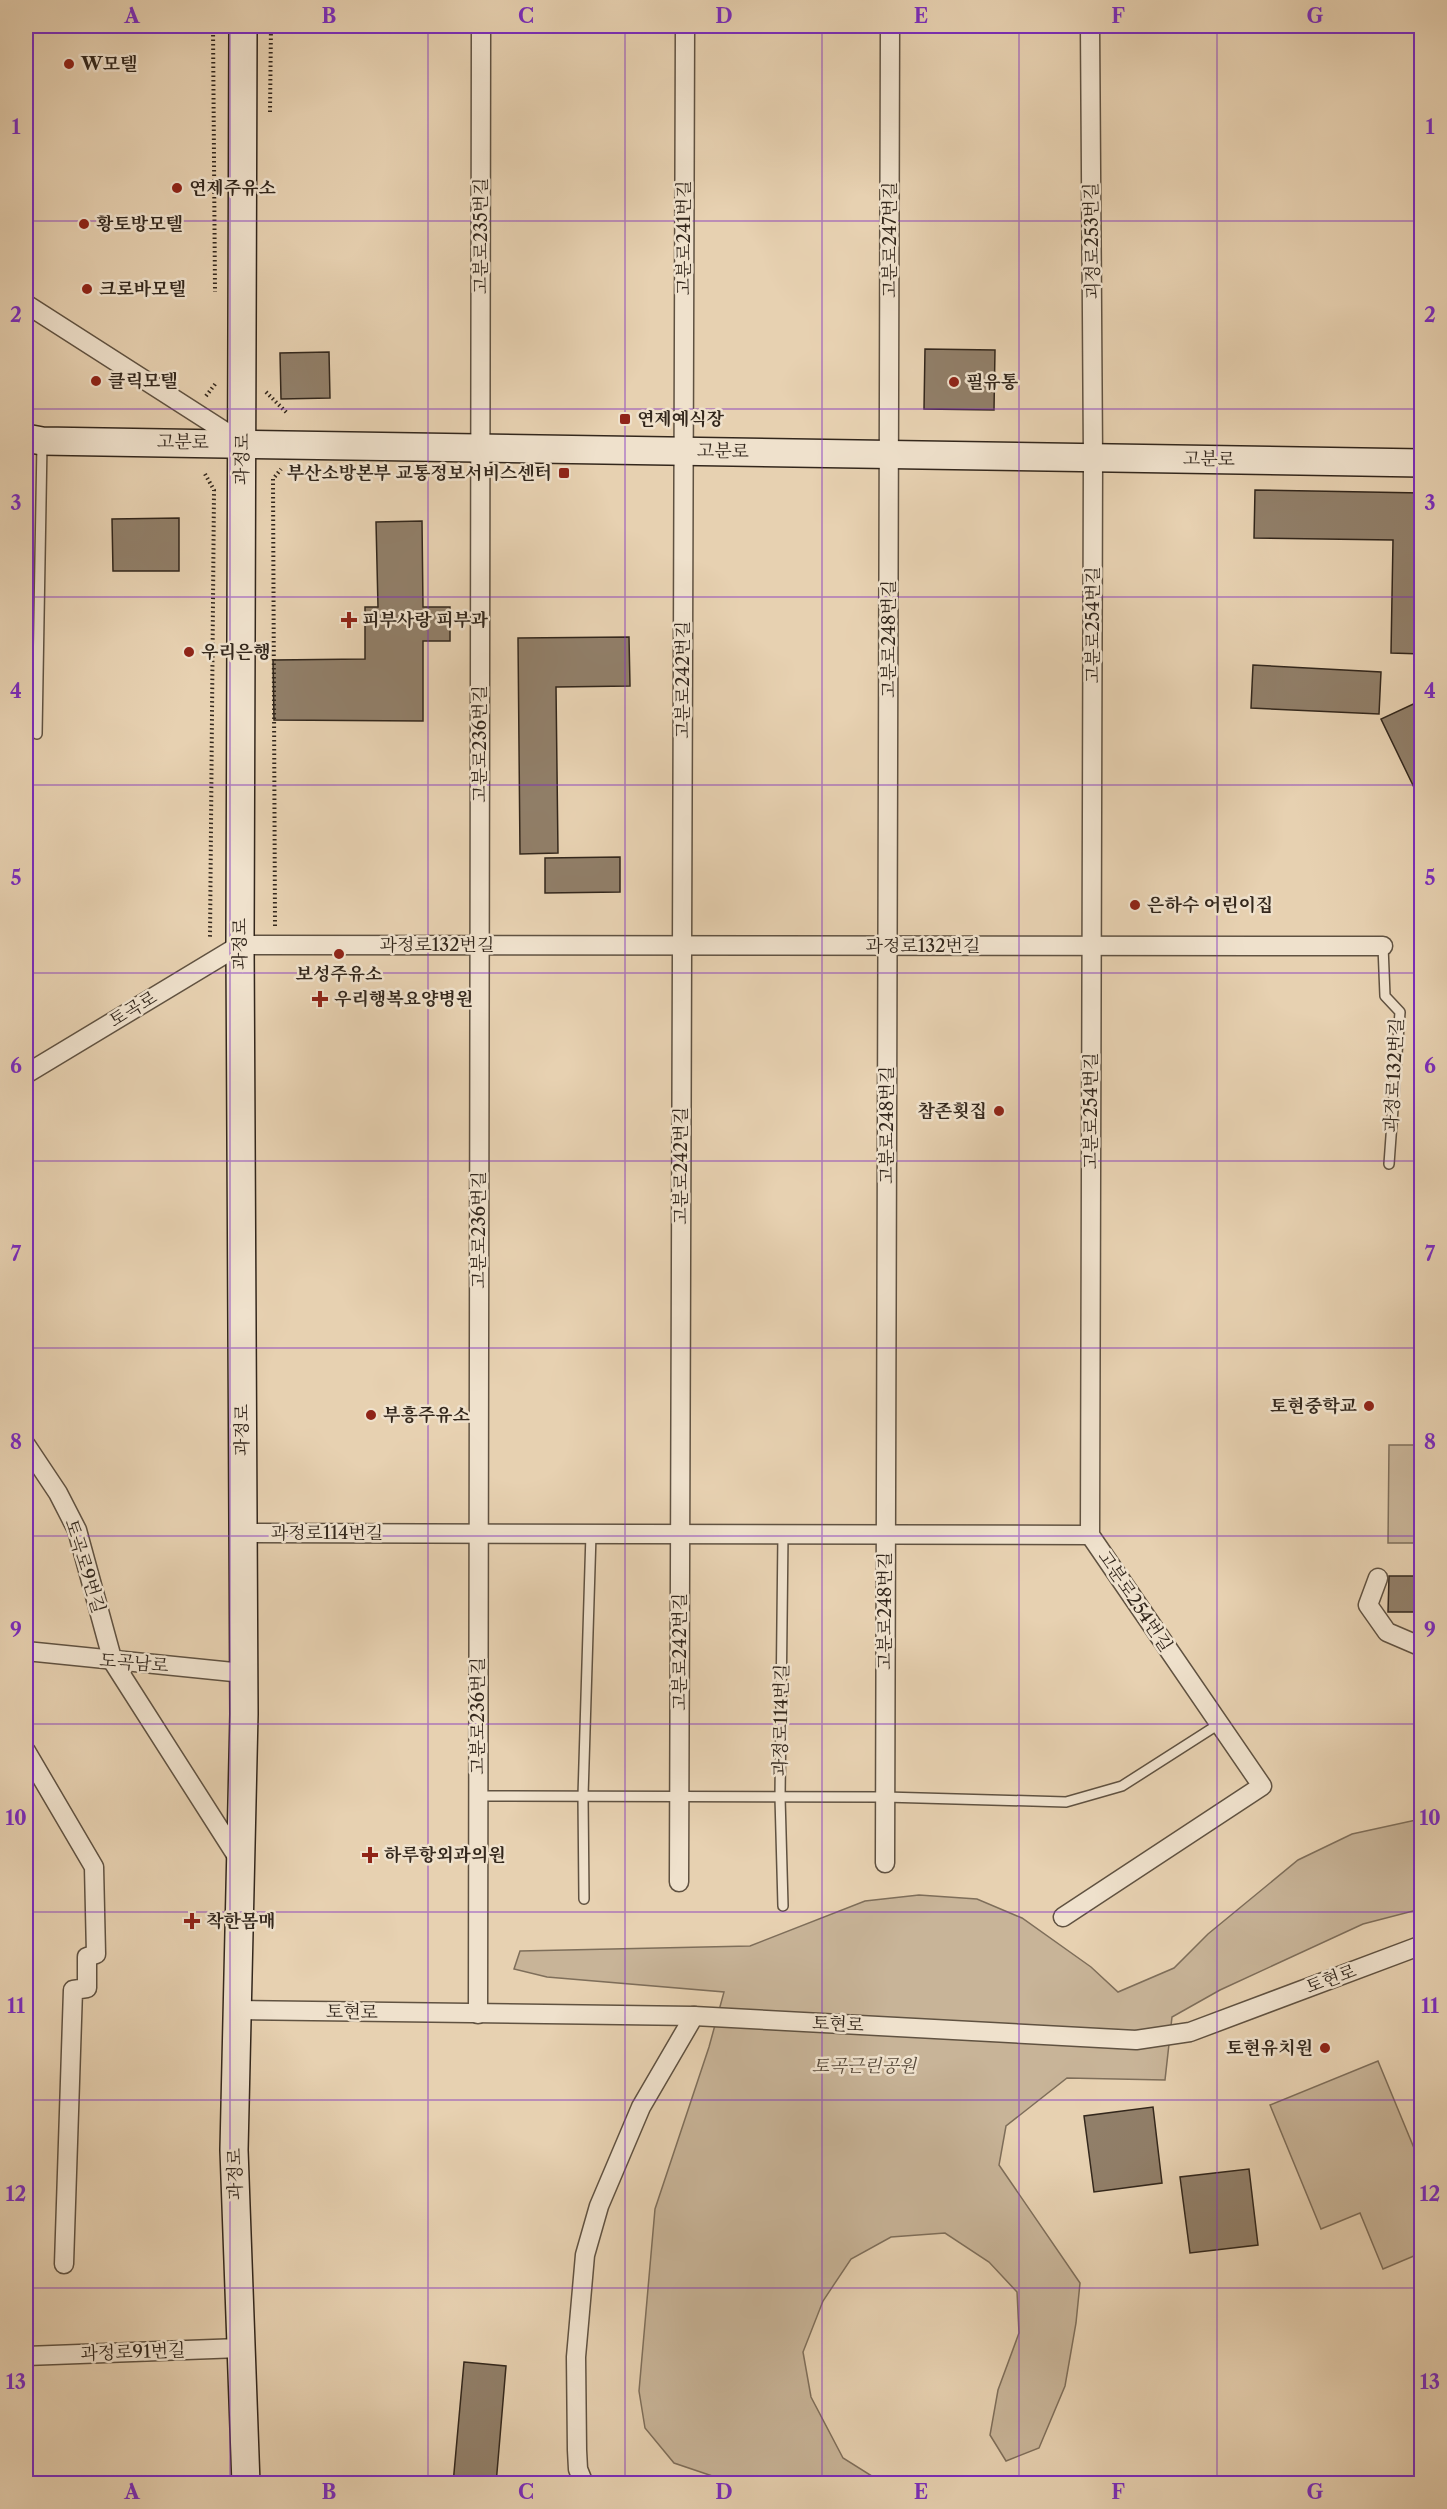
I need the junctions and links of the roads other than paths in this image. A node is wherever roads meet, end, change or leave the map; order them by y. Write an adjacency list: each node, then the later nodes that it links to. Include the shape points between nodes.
1 (243, 26): 8 (main road, 과정로)
2 (481, 26): 9 (street, 고분로235번길)
3 (685, 26): 10 (street, 고분로241번길)
4 (890, 26): 11 (street, 고분로247번길)
5 (1090, 26): 12 (street, 괴정로253번길)
6 (26, 304): 8 (street)
7 (34, 439): 8 (main road, 고분로); 14 (lane)
8 (243, 443): 9 (main road, 고분로); 15 (main road, 과정로)
9 (481, 447): 10 (main road, 고분로); 16 (street, 고분로236번길)
10 (683, 450): 11 (main road, 고분로); 17 (street, 고분로242번길)
11 (890, 454): 12 (main road, 고분로); 18 (street, 고분로248번길)
12 (1093, 457): 13 (main road, 고분로); 19 (street, 고분로254번길)
13 (1422, 463)
14 (37, 734)
15 (240, 945): 16 (street, 과정로132번길); 21 (street, 토곡로); 24 (main road, 과정로)
16 (480, 945): 17 (street, 과정로132번길); 25 (street, 고분로236번길)
17 (682, 945): 18 (street, 과정로132번길); 27 (street, 고분로242번길)
18 (888, 946): 19 (street, 과정로132번길); 29 (street, 고분로248번길)
19 (1092, 946): 20 (street, 과정로132번길); 30 (street, 고분로254번길)
20 (1383, 946): 22 (lane, 과정로132번길, via 1385,996 1400,1012)
21 (26, 1074)
22 (1389, 1164)
23 (26, 1445): 34 (street, 토곡로9번길, via 58,1492 77,1530)
24 (243, 1533): 25 (street, 과정로114번길); 35 (main road, 과정로)
25 (479, 1533): 26 (street, 과정로114번길); 38 (street, 고분로236번길)
26 (591, 1534): 27 (street, 과정로114번길); 39 (lane)
27 (680, 1534): 28 (street, 과정로114번길); 40 (street, 고분로242번길)
28 (783, 1534): 29 (street, 과정로114번길); 41 (lane, 과정로114번길)
29 (886, 1534): 30 (street, 과정로114번길); 42 (street, 고분로248번길)
30 (1090, 1534): 36 (street, 고분로254번길)
31 (1378, 1578): 32 (street, via 1368,1605 1387,1632)
32 (1422, 1647)
33 (26, 1651): 34 (street, 도곡남로)
34 (113, 1662): 35 (street, 도곡남로); 43 (street)
35 (243, 1673): 43 (main road, 과정로)
36 (1219, 1724): 42 (lane, via 1122,1786 1066,1802); 48 (street, 고분로254번길, via 1262,1786)
37 (26, 1751): 53 (street, via 94,1867 96,1954 87,1957 87,1988 73,1990)
38 (478, 1796): 39 (lane); 51 (street, 고분로236번길)
39 (583, 1797): 40 (lane); 46 (lane)
40 (679, 1797): 41 (lane); 45 (street, 고분로242번길)
41 (780, 1797): 42 (lane); 47 (lane, 과정로114번길)
42 (885, 1797): 44 (street, 고분로248번길)
43 (241, 1863): 50 (main road, 과정로)
44 (885, 1863)
45 (679, 1882)
46 (584, 1899)
47 (783, 1906)
48 (1063, 1917)
49 (1422, 1946): 52 (street, 토현로, via 1190,2031 1136,2040)
50 (238, 2010): 51 (street, 토현로); 54 (main road, 과정로, via 234,2150)
51 (478, 2014): 52 (street, 토현로)
52 (694, 2016): 57 (street, via 641,2107 599,2206 587,2247 576,2357 578,2469)
53 (64, 2264)
54 (240, 2348): 55 (street, 과정로91번길); 56 (main road, 과정로)
55 (26, 2356)
56 (246, 2484)
57 (584, 2484)

